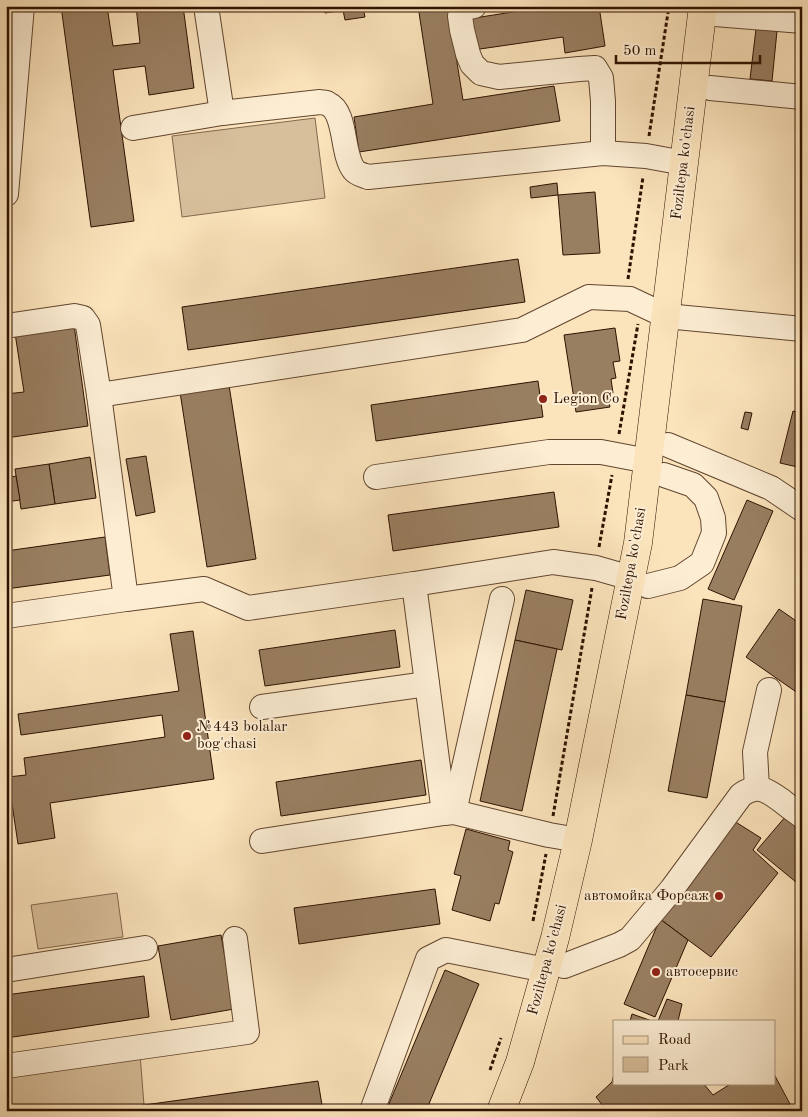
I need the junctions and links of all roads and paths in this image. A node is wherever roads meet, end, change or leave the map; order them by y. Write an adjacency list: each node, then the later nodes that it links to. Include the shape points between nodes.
1 (22, 6): 9 (street)
2 (206, 6): 8 (street)
3 (474, 6): 11 (street, via 465,8 460,16 468,54 481,74 499,77 595,68 601,78)
4 (711, 10): 5 (street); 6 (main road, Foziltepa ko'chasi); 12 (main road, Foziltepa ko'chasi)
5 (802, 21)
6 (710, 88): 7 (street); 15 (main road, Foziltepa ko'chasi)
7 (802, 97)
8 (222, 113): 10 (street); 11 (street, via 320,102 329,104 341,121 348,160 355,172 368,177)
9 (9, 120): 13 (street)
10 (133, 128)
11 (603, 153): 12 (street)
12 (684, 163): 15 (main road, Foziltepa ko'chasi)
13 (7, 168): 14 (street)
14 (6, 194)
15 (676, 316): 17 (street); 18 (street, via 630,299 589,297 522,330); 19 (main road, Foziltepa ko'chasi)
16 (6, 326): 18 (street, via 74,316 83,318 88,325)
17 (802, 329)
18 (99, 396): 24 (street)
19 (660, 461): 20 (street, via 601,452 549,452); 21 (street, via 771,488); 22 (main road, Foziltepa ko'chasi, via 655,552); 22 (street, via 706,498 714,533 702,563 680,578)
20 (376, 478)
21 (802, 509)
22 (640, 582): 23 (street, via 596,568 553,562); 33 (main road, Foziltepa ko'chasi); 37 (main road, Foziltepa ko'chasi, via 592,848)
23 (414, 584): 24 (street, via 248,608 204,589); 27 (street)
24 (126, 599): 26 (street)
25 (502, 599): 31 (street)
26 (6, 616)
27 (427, 684): 29 (street); 31 (street)
28 (769, 690): 30 (street, via 755,752)
29 (262, 708)
30 (757, 788): 32 (street, via 768,791); 37 (street, via 741,795 672,889 630,939)
31 (449, 812): 33 (street); 34 (street)
32 (802, 816)
33 (578, 840): 37 (main road, Foziltepa ko'chasi, via 556,938)
34 (262, 842)
35 (235, 939): 39 (street, via 247,1032)
36 (145, 948): 38 (street)
37 (555, 968): 40 (street, via 446,950 428,959); 41 (main road, Foziltepa ko'chasi); 42 (main road, Foziltepa ko'chasi, via 534,1066)
38 (6, 970)
39 (6, 1066)
40 (372, 1111)
41 (501, 1111)
42 (518, 1111)

